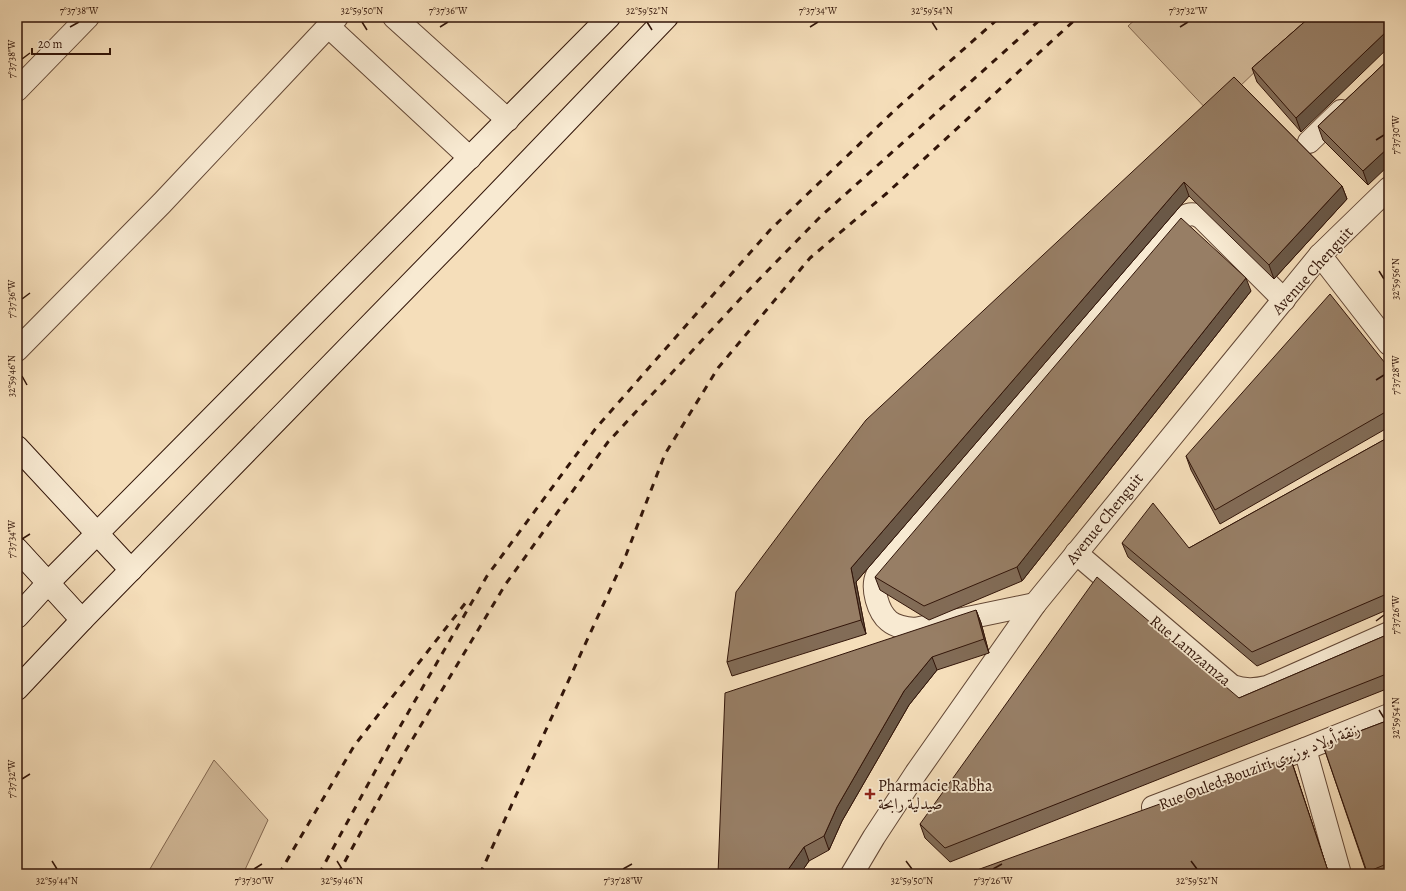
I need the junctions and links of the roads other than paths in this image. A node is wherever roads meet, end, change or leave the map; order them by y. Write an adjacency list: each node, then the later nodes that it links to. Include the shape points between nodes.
1 (88, 17): 6 (street)
2 (394, 17): 8 (street)
3 (609, 17): 8 (street)
4 (667, 17): 20 (street)
5 (333, 22): 10 (street); 15 (street, via 162,203)
6 (17, 90)
7 (1355, 98): 9 (street)
8 (508, 120): 10 (street)
9 (1309, 142)
10 (470, 158): 17 (street)
11 (1389, 188): 12 (street, Avenue Chenguit)
12 (1320, 255): 13 (street, Avenue Chenguit); 14 (street)
13 (1284, 300): 19 (street, Avenue Chenguit); 22 (street, via 1202,218 1195,214 1181,218 902,537 876,576 874,590 878,605 888,620 901,627 915,630)
14 (1389, 344)
15 (17, 350)
16 (17, 447): 17 (street)
17 (97, 533): 20 (street); 21 (street)
18 (17, 549): 21 (street)
19 (1076, 553): 22 (street, Avenue Chenguit); 25 (street, Rue Lamzamza, via 1232,686 1241,689 1267,687)
20 (131, 570): 24 (street)
21 (48, 583): 23 (street); 24 (street)
22 (1035, 604): 30 (street, Avenue Chenguit, via 916,773)
23 (17, 618)
24 (82, 620): 26 (street)
25 (1389, 633)
26 (17, 689)
27 (1389, 715): 28 (street, Rue Ouled Bouziri زنقة أولاد بوزيري)
28 (1304, 749): 29 (street, Rue Ouled Bouziri زنقة أولاد بوزيري); 31 (street)
29 (1135, 814)
30 (852, 874)
31 (1340, 874)

